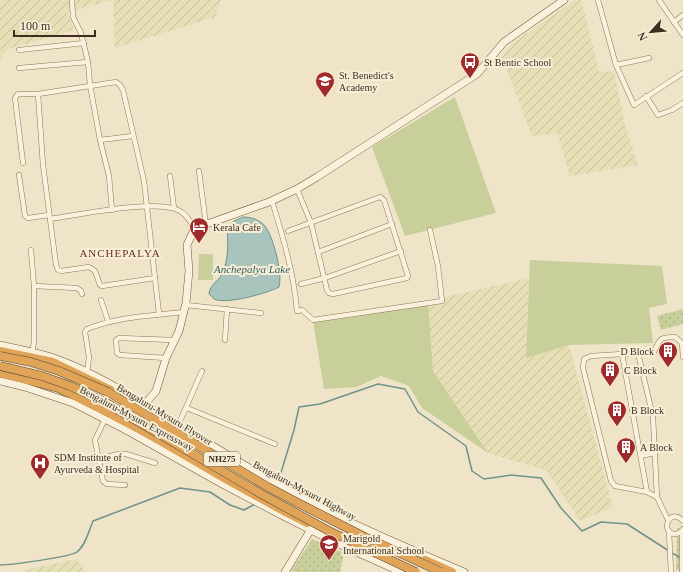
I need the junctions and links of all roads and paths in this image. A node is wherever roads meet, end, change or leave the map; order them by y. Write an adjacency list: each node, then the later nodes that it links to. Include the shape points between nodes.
1 (72, 0): 8 (street, via 73,17)
2 (564, 0): 25 (street, via 504,42 470,79)
3 (598, 0): 12 (street)
4 (659, 0): 6 (street)
5 (683, 16): 6 (street)
6 (674, 22): 7 (street)
7 (683, 35)
8 (84, 43): 9 (street); 11 (street)
9 (19, 50)
10 (649, 58): 12 (street)
11 (88, 62): 13 (street); 15 (street)
12 (616, 65): 17 (street, via 634,105)
13 (19, 68)
14 (683, 73): 17 (street)
15 (90, 85): 16 (street); 19 (street, via 116,82 120,85); 20 (street)
16 (38, 94): 21 (street, via 18,94 15,97); 30 (street)
17 (646, 96): 18 (street, via 658,115)
18 (683, 103)
19 (133, 136): 20 (street); 27 (street)
20 (100, 140): 29 (street, via 109,176)
21 (23, 163)
22 (199, 171): 33 (street)
23 (19, 175): 30 (street, via 25,216)
24 (170, 176): 28 (street)
25 (297, 189): 26 (street); 31 (street)
26 (272, 201): 33 (street); 35 (street, via 294,284 297,311 302,310 313,320 442,301)
27 (148, 206): 28 (street); 29 (street); 40 (street)
28 (174, 208): 34 (street, via 181,211)
29 (112, 210): 30 (street)
30 (50, 217): 40 (street, via 58,270 90,267 95,271 102,286)
31 (310, 223): 32 (street, via 380,197 384,200); 36 (street); 39 (street)
32 (392, 224): 38 (street); 39 (street)
33 (206, 225): 34 (street)
34 (196, 230): 46 (street, via 187,245 189,271)
35 (430, 230)
36 (288, 231)
37 (31, 250): 43 (street)
38 (401, 251): 41 (street); 41 (street, via 409,275 407,278 333,294 327,290)
39 (318, 252): 41 (street)
40 (155, 278): 49 (street)
41 (325, 278): 42 (street)
42 (301, 284)
43 (34, 286): 44 (street, via 77,288); 55 (street)
44 (82, 294)
45 (101, 300): 50 (street)
46 (185, 308): 47 (street); 49 (street); 51 (street)
47 (227, 309): 48 (street); 52 (street)
48 (261, 313)
49 (159, 314): 50 (street)
50 (108, 321): 64 (street, via 86,330)
51 (174, 340): 60 (street); 60 (street, via 116,340 117,353 120,355)
52 (225, 340)
53 (0, 345): 55 (street, NH275)
54 (0, 351): 66 (highway, Bengaluru-Mysuru Highway / NH275, via 53,362)
55 (32, 352): 64 (street, NH275)
56 (638, 353): 57 (street); 59 (street, via 654,352 659,340 664,337 675,337 682,343); 72 (street, via 653,417)
57 (622, 354): 73 (street); 77 (street, via 591,356 584,359 583,368 611,482 615,486)
58 (0, 356): 92 (highway, Bengaluru-Mysuru Flyover / NH275, bridge, via 24,360 59,371 108,392 268,487)
59 (683, 356)
60 (166, 358): 66 (street, via 156,391)
61 (0, 366): 91 (highway, Bengaluru-Mysuru Expressway / NH275, bridge, via 42,376 103,401 263,496)
62 (202, 371): 67 (street)
63 (0, 373): 69 (highway, Bengaluru-Mysuru Expressway / NH275, via 58,388)
64 (88, 373): 66 (street, NH275)
65 (0, 381): 68 (street, Bengaluru-Mysuru Expressway / NH275, via 73,403)
66 (143, 406): 69 (street); 70 (highway, Bengaluru-Mysuru Highway / NH275)
67 (187, 408): 70 (street); 71 (street)
68 (105, 419): 69 (street, Bengaluru-Mysuru Expressway / NH275); 74 (street, via 95,440)
69 (128, 427): 82 (highway, Bengaluru-Mysuru Expressway / NH275)
70 (178, 427): 78 (highway, Bengaluru-Mysuru Highway / NH275)
71 (275, 444)
72 (654, 453): 73 (street); 79 (street)
73 (640, 456): 77 (street)
74 (98, 459): 75 (street, via 126,454); 76 (street, via 105,484)
75 (155, 463)
76 (126, 485)
77 (647, 492): 79 (street)
78 (293, 495): 93 (highway, Bengaluru-Mysuru Highway / NH275, via 362,531); 94 (street, NH275, via 391,542)
79 (656, 497): 80 (street)
80 (668, 520): 81 (street, via 675,516); 84 (street)
81 (683, 521)
82 (312, 528): 88 (street); 89 (street, Bengaluru-Mysuru Expressway / NH275); 90 (highway, Bengaluru-Mysuru Expressway / NH275)
83 (682, 530): 84 (street, via 674,534); 85 (street)
84 (669, 531): 86 (street)
85 (683, 552): 87 (street)
86 (671, 571)
87 (682, 571)
88 (285, 572)
89 (401, 572)
90 (408, 572)
91 (416, 572)
92 (440, 572)
93 (452, 572)
94 (464, 572)

